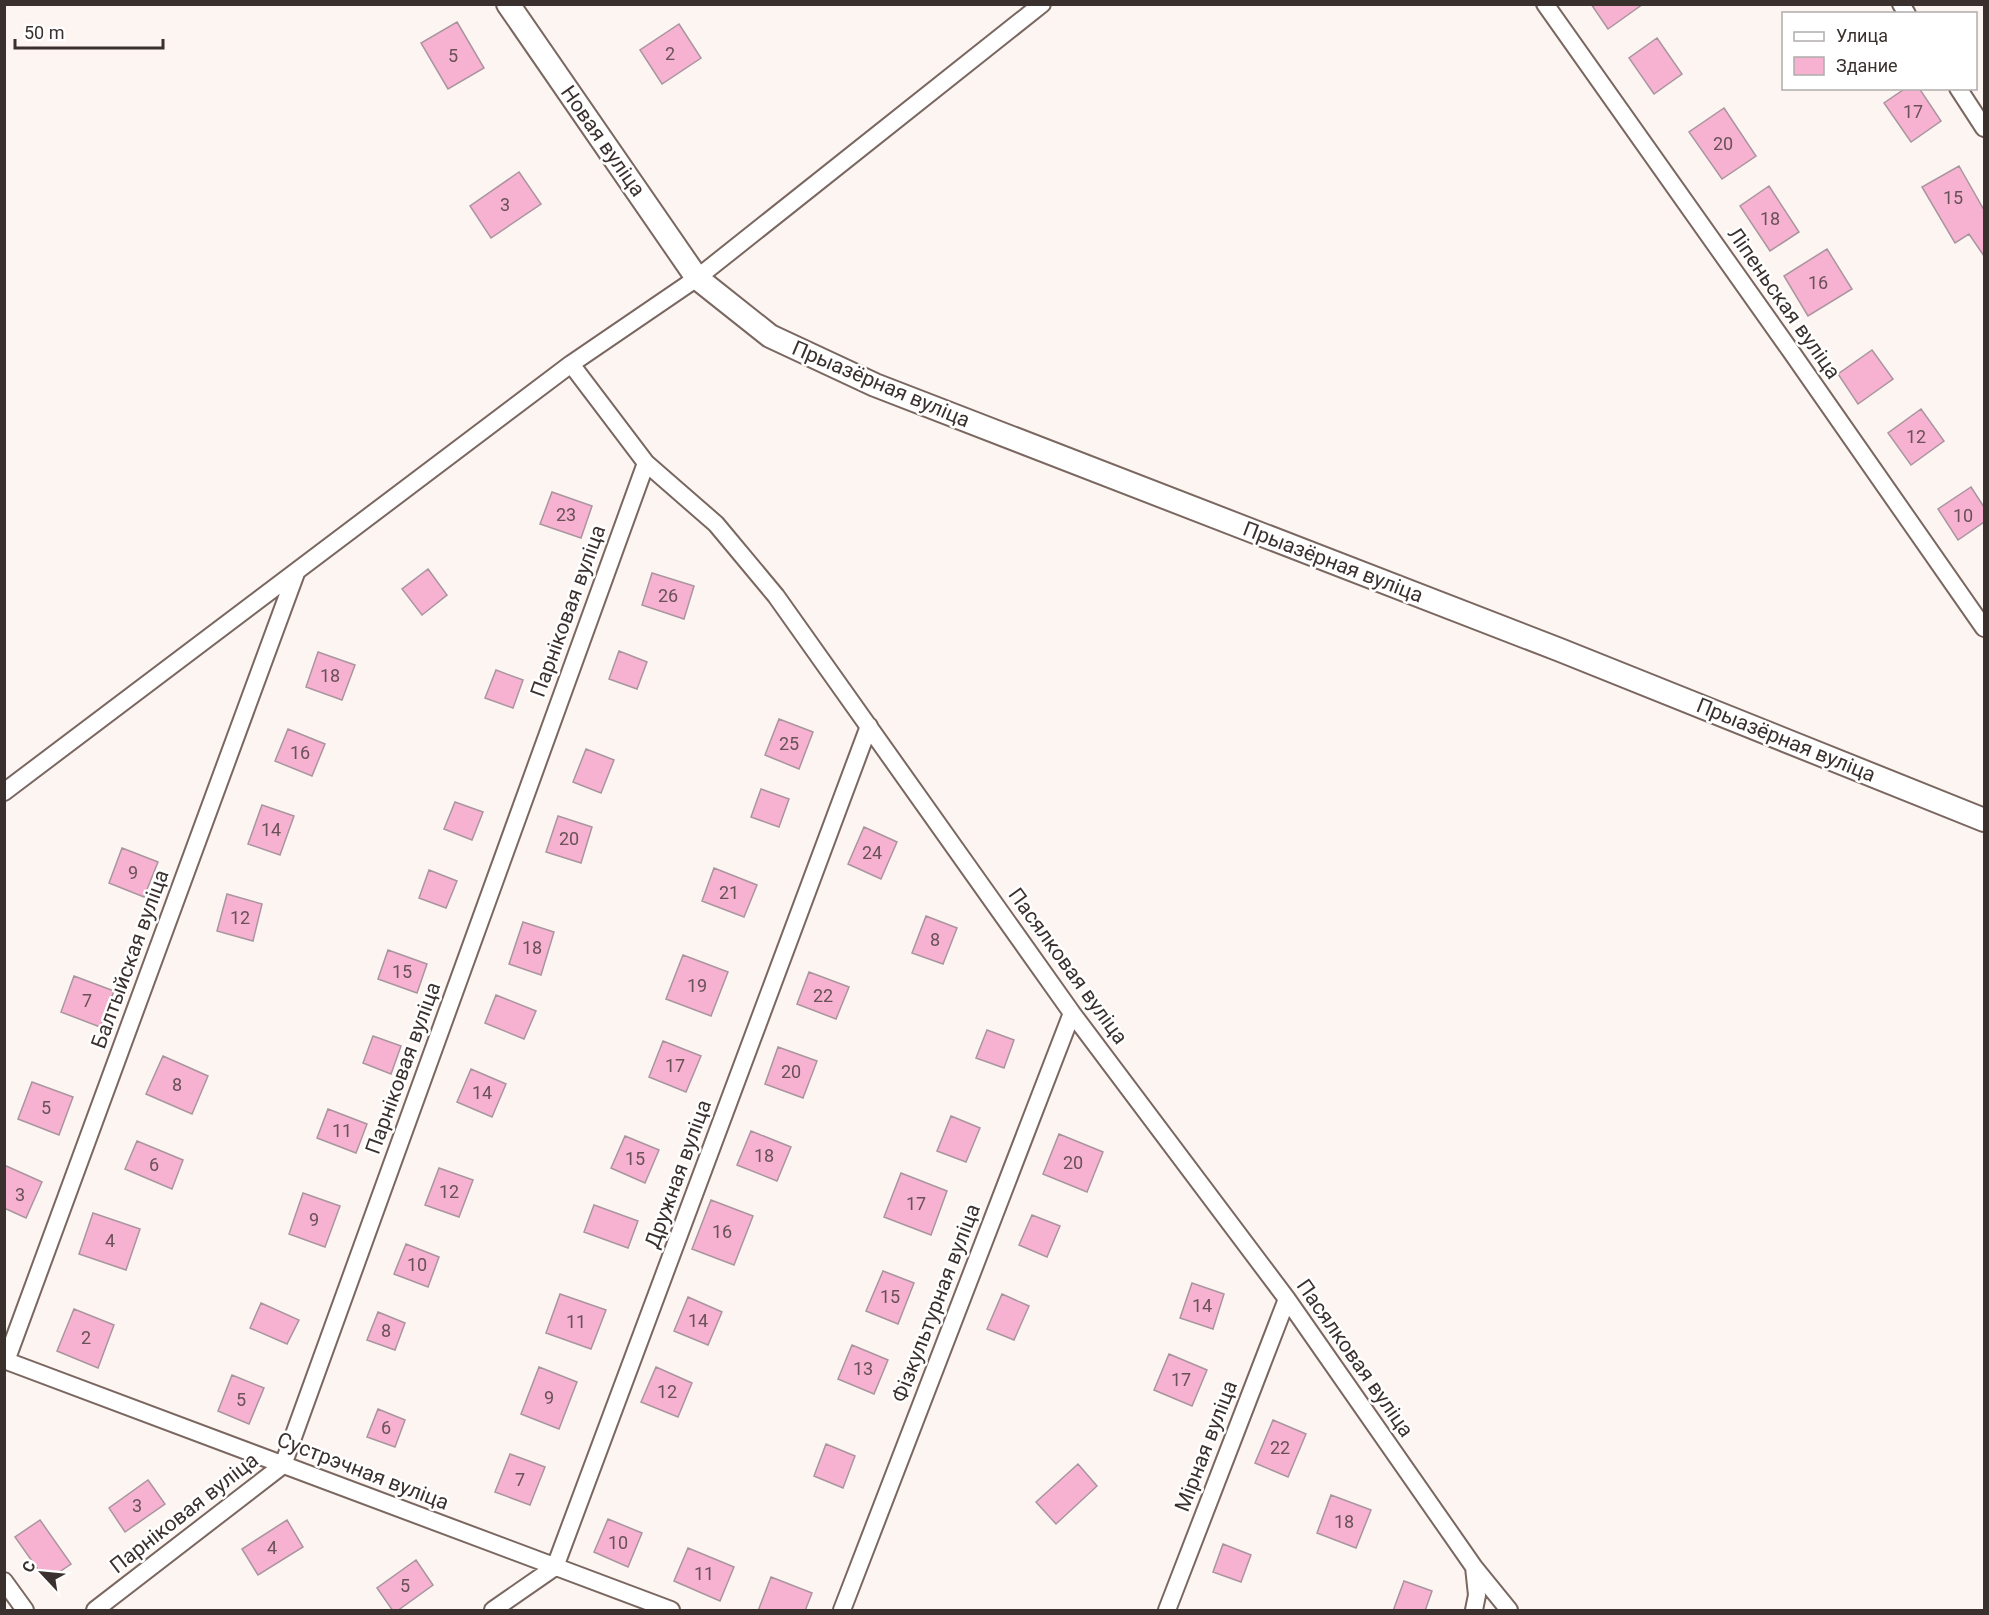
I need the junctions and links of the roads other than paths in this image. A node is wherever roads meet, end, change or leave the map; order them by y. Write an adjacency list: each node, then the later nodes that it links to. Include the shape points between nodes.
1 (508, 4): 6 (street, Новая вуліца)
2 (1042, 4): 6 (street)
3 (1545, 4): 10 (street, Ліпеньская вуліца)
4 (1959, 90): 5 (street)
5 (1984, 128)
6 (697, 278): 7 (street); 13 (street, Прыазёрная вуліца, via 770,336 875,385 1560,650)
7 (571, 364): 8 (street, Пасялковая вуліца); 9 (street)
8 (646, 463): 11 (street, Пасялковая вуліца, via 716,524 776,596); 17 (street, Парніковая вуліца)
9 (296, 573): 12 (street); 16 (street, Балтыйская вуліца)
10 (1984, 628)
11 (869, 726): 14 (street, Пасялковая вуліца); 18 (street, Дружная вуліца)
12 (4, 792)
13 (1984, 820)
14 (1072, 1012): 15 (street, Пасялковая вуліца); 25 (street, Фізкультурная вуліца)
15 (1287, 1299): 19 (street, Пасялковая вуліца); 26 (street, Мірная вуліца)
16 (5, 1360): 17 (street, Сустрэчная вуліца)
17 (283, 1465): 18 (street, Сустрэчная вуліца); 22 (street, Парніковая вуліца)
18 (555, 1567): 23 (street); 24 (street, Сустрэчная вуліца)
19 (1474, 1567): 27 (street); 28 (street, Пасялковая вуліца)
20 (4, 1581): 21 (street)
21 (25, 1611)
22 (95, 1611)
23 (493, 1611)
24 (671, 1611)
25 (842, 1611)
26 (1167, 1611)
27 (1474, 1611)
28 (1509, 1611)

